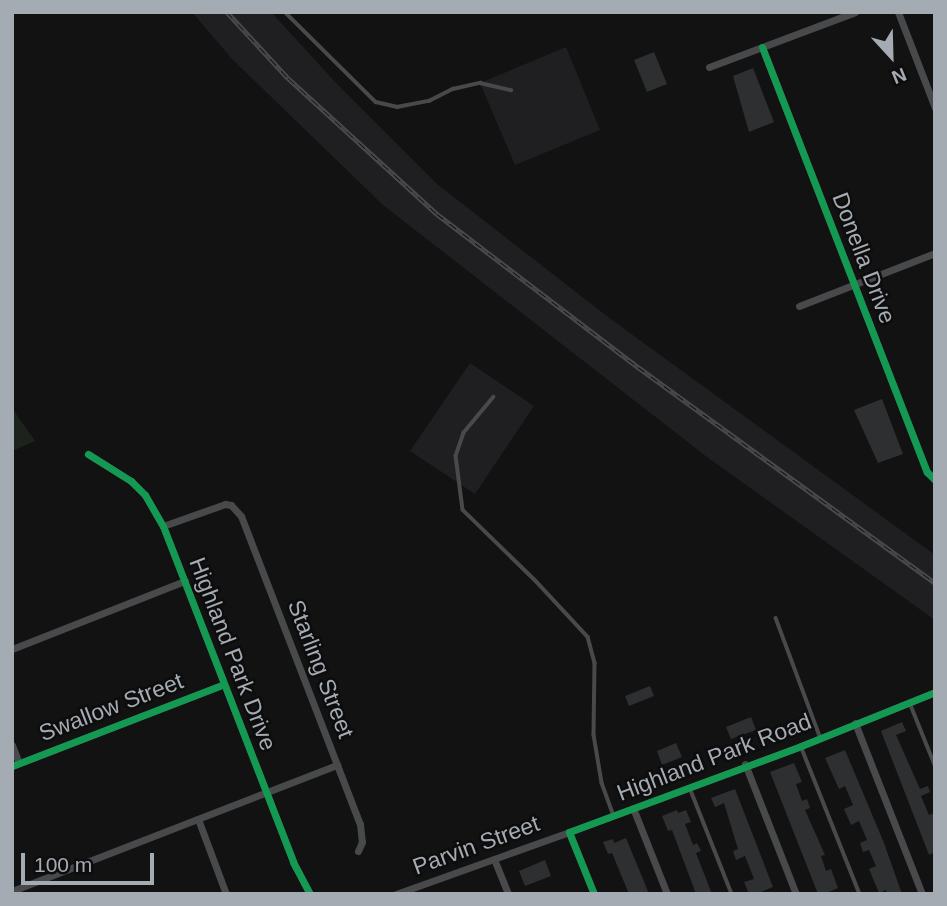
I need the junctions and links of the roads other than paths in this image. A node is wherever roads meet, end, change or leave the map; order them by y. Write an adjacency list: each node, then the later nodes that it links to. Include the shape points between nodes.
1 (285, 12): 6 (lane, via 376,102 397,107 480,83)
2 (855, 12): 4 (street)
3 (898, 12): 7 (street)
4 (762, 47): 5 (street); 9 (street, Donella Drive)
5 (709, 67)
6 (511, 90)
7 (935, 108)
8 (935, 253): 9 (street)
9 (854, 284): 10 (street); 13 (street, Donella Drive, via 927,472)
10 (799, 306)
11 (494, 397): 32 (lane, via 464,433 456,456 463,510 588,637 594,663 594,735)
12 (88, 454): 14 (street, Highland Park Drive, via 131,481)
13 (935, 481)
14 (163, 526): 15 (street, Highland Park Drive); 27 (street, Starling Street, via 216,506 231,505 241,516)
15 (185, 581): 17 (street); 18 (street, Highland Park Drive)
16 (776, 618): 22 (lane)
17 (12, 649)
18 (224, 684): 26 (street, Swallow Street); 30 (street, Highland Park Drive)
19 (935, 692): 20 (street, Highland Park Road)
20 (909, 701): 21 (street, Highland Park Road); 28 (lane)
21 (855, 723): 22 (street, Highland Park Road); 47 (street)
22 (820, 736): 24 (street, Highland Park Road)
23 (12, 745): 26 (street)
24 (802, 746): 25 (street, Highland Park Road); 46 (lane)
25 (745, 764): 29 (street, Highland Park Road); 45 (street)
26 (16, 765)
27 (337, 765): 30 (street); 35 (street, Starling Street, via 360,824)
28 (935, 765)
29 (689, 786): 31 (street, Highland Park Road); 44 (lane)
30 (266, 793): 33 (street); 39 (street, Highland Park Drive)
31 (634, 808): 32 (street, Highland Park Road); 43 (street)
32 (613, 816): 34 (street, Highland Park Road)
33 (198, 819): 37 (street); 38 (street)
34 (569, 832): 36 (street, Parvin Street); 42 (street)
35 (358, 851)
36 (494, 859): 40 (street, Parvin Street); 41 (street)
37 (12, 891)
38 (226, 894)
39 (310, 894)
40 (396, 894)
41 (508, 894)
42 (594, 894)
43 (667, 894)
44 (732, 894)
45 (796, 894)
46 (860, 894)
47 (922, 894)

